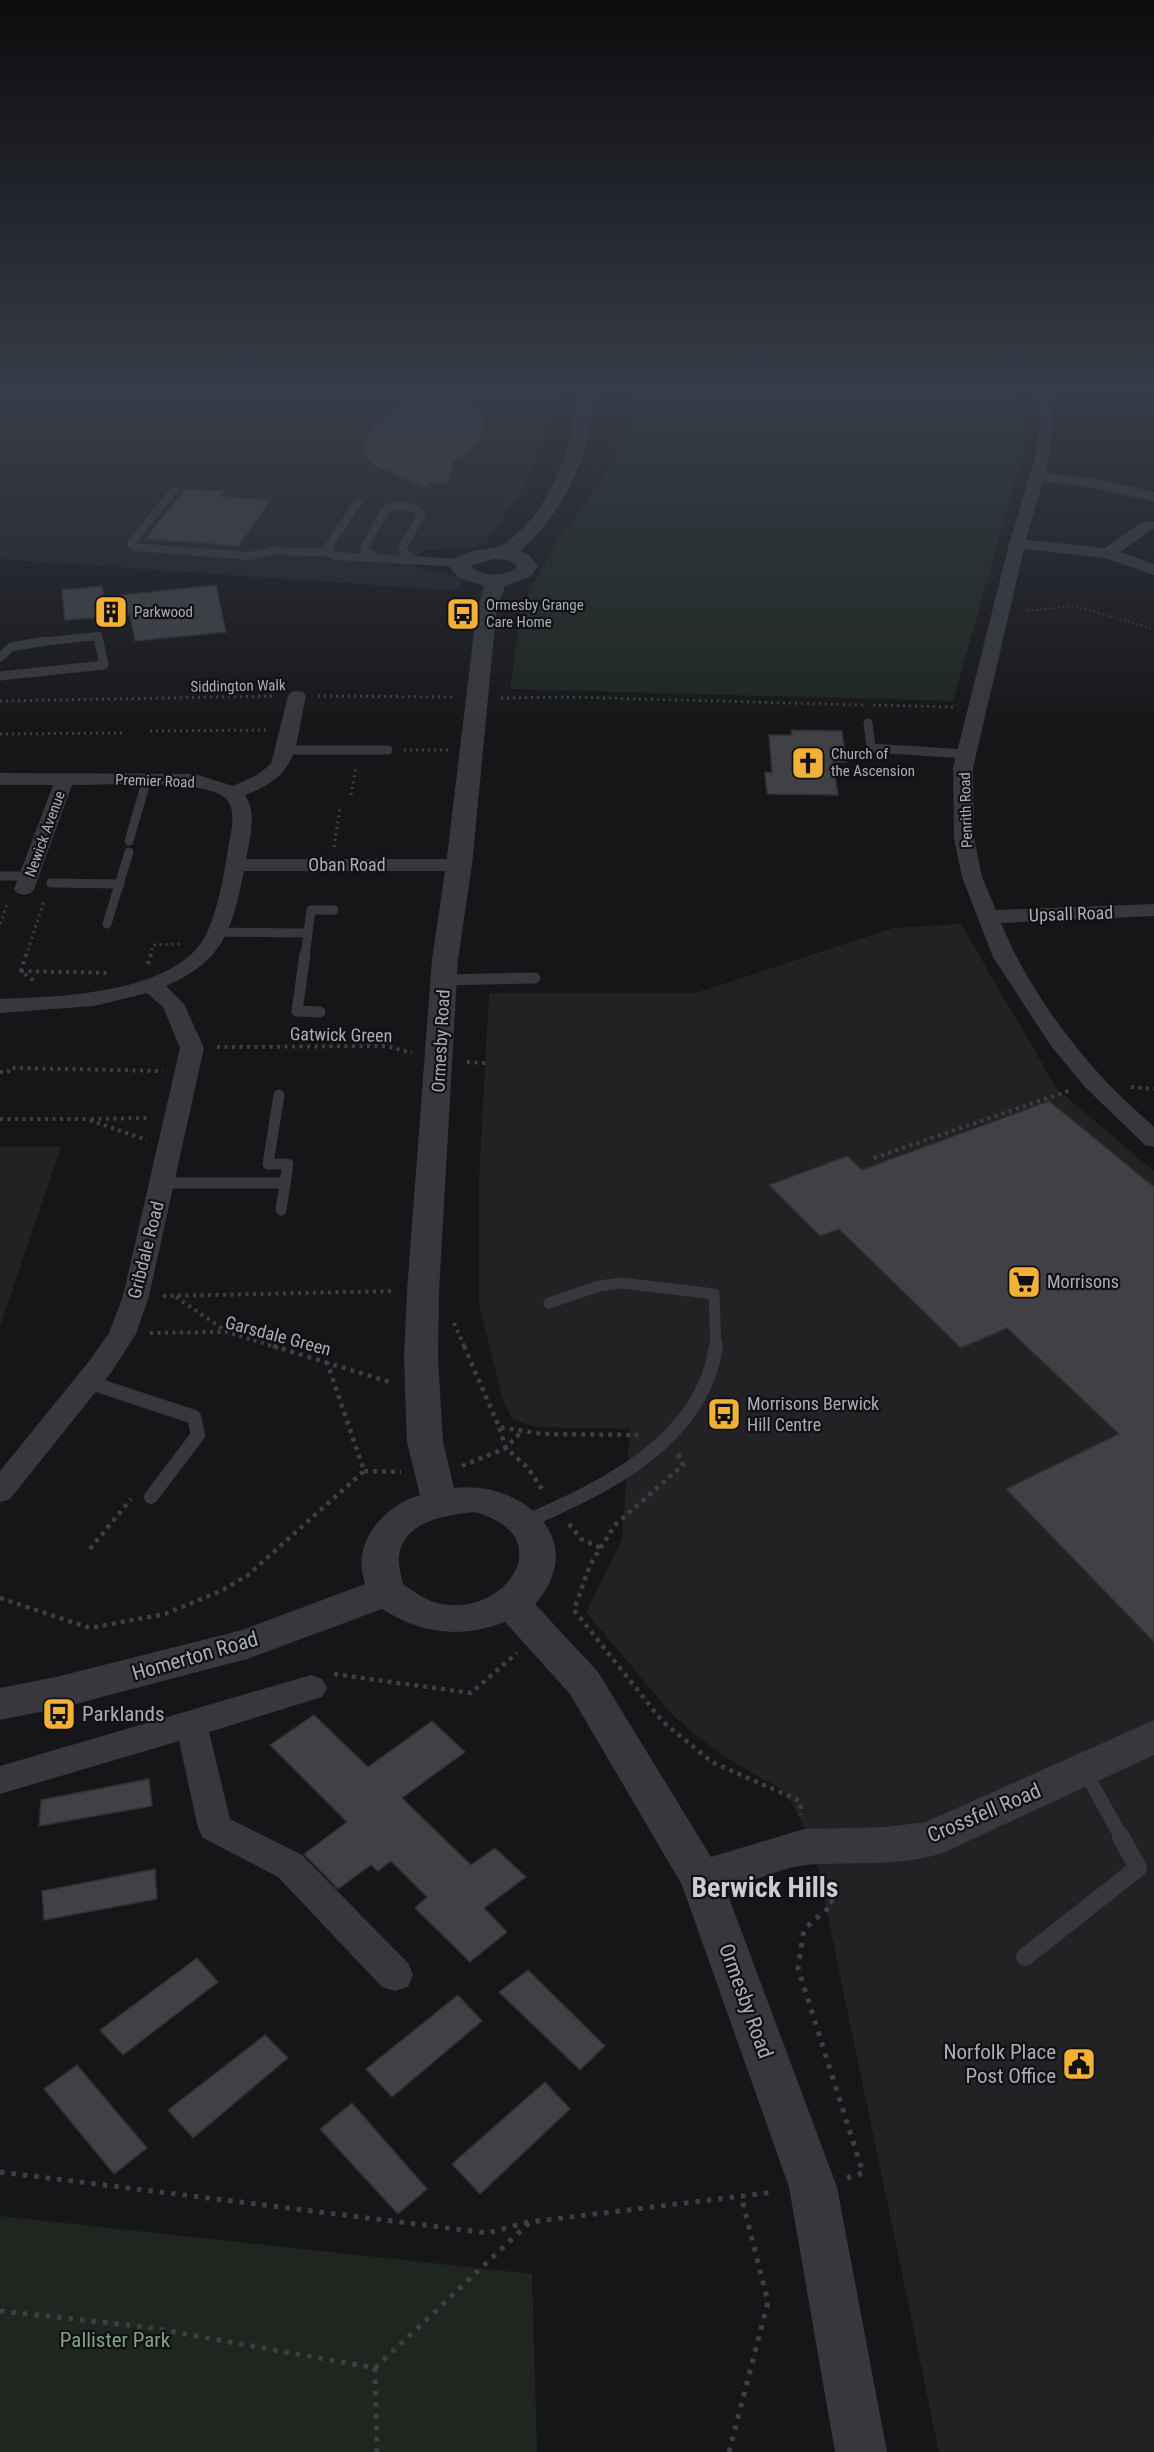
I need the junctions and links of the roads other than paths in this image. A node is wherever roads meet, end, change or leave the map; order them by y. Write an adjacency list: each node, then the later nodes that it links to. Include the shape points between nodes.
1 (161, 506): 9 (lane, via 131,543 135,547 249,556 274,551)
2 (355, 506): 9 (lane)
3 (395, 506): 12 (lane, via 387,508 364,550)
4 (408, 506): 13 (lane, via 422,514 402,548)
5 (551, 506): 10 (street, via 535,527)
6 (1029, 506): 8 (street, Penrith Road)
7 (1148, 525): 11 (street)
8 (1017, 544): 11 (street); 23 (street, Penrith Road)
9 (326, 552): 12 (lane)
10 (505, 553): 14 (street, via 485,554); 16 (street, via 528,566 520,575)
11 (1108, 553): 15 (street)
12 (378, 558): 13 (lane)
13 (417, 560): 14 (lane)
14 (460, 563): 16 (street, via 467,574)
15 (1154, 570)
16 (496, 581): 31 (street, Ormesby Road, via 486,615)
17 (0, 657): 18 (lane, via 21,644 98,636 104,665)
18 (0, 676)
19 (297, 696): 21 (street)
20 (868, 723): 23 (lane, via 871,748)
21 (283, 750): 22 (lane); 27 (street, via 273,774)
22 (388, 750)
23 (966, 754): 38 (street, Penrith Road, via 964,838 972,877)
24 (147, 778): 26 (street, Premier Road); 27 (street, Premier Road, via 195,780); 28 (lane)
25 (0, 779): 26 (street, Premier Road)
26 (65, 779): 33 (street, Newick Avenue)
27 (232, 793): 30 (street, via 241,804 242,814)
28 (129, 841)
29 (129, 852): 35 (lane)
30 (234, 865): 31 (street, Oban Road); 41 (street)
31 (459, 866): 44 (street, Ormesby Road)
32 (0, 876): 33 (lane)
33 (27, 882)
34 (51, 883): 35 (lane)
35 (120, 884): 39 (lane)
36 (334, 910): 40 (lane, via 311,910)
37 (1154, 910): 38 (street, Upsall Road)
38 (988, 917): 48 (street, Penrith Road, via 1004,957 1059,1041 1093,1082)
39 (107, 924)
40 (307, 933): 41 (lane); 46 (lane, via 297,1011)
41 (214, 938): 43 (street, via 182,969)
42 (535, 978): 44 (lane)
43 (147, 979): 45 (street, via 91,999); 50 (street, Gribdale Road, via 173,1004 190,1060)
44 (444, 980): 56 (street, Ormesby Road, via 423,1291 425,1442)
45 (0, 1006)
46 (320, 1012)
47 (279, 1095): 49 (lane, via 268,1164 288,1164)
48 (1154, 1140)
49 (285, 1182): 50 (lane); 51 (lane)
50 (162, 1183): 53 (street, Gribdale Road, via 136,1296 122,1334)
51 (281, 1210)
52 (549, 1303): 57 (lane, via 599,1286 622,1283 714,1294 716,1348 694,1405 656,1449 602,1486)
53 (88, 1382): 54 (street, Gribdale Road); 55 (lane, via 194,1417 198,1435)
54 (0, 1491)
55 (151, 1497)
56 (440, 1502): 57 (street, via 474,1499 507,1509); 58 (street, via 399,1521 383,1545 380,1562)
57 (525, 1522): 59 (street, via 536,1540 539,1564 531,1584)
58 (385, 1592): 59 (street, via 428,1615 450,1619); 61 (street, Homerton Road, via 247,1644)
59 (542, 1616): 66 (street, Ormesby Road)
60 (311, 1688): 62 (street)
61 (0, 1704)
62 (191, 1724): 65 (street); 68 (street, via 215,1828 290,1866)
63 (1154, 1737): 64 (street, Crossfell Road)
64 (1083, 1769): 66 (street, Crossfell Road, via 930,1839 886,1845 804,1847); 67 (lane, via 1138,1868)
65 (0, 1780)
66 (701, 1879): 69 (street, Ormesby Road, via 813,2187)
67 (1025, 1957)
68 (395, 1976)
69 (861, 2452)

